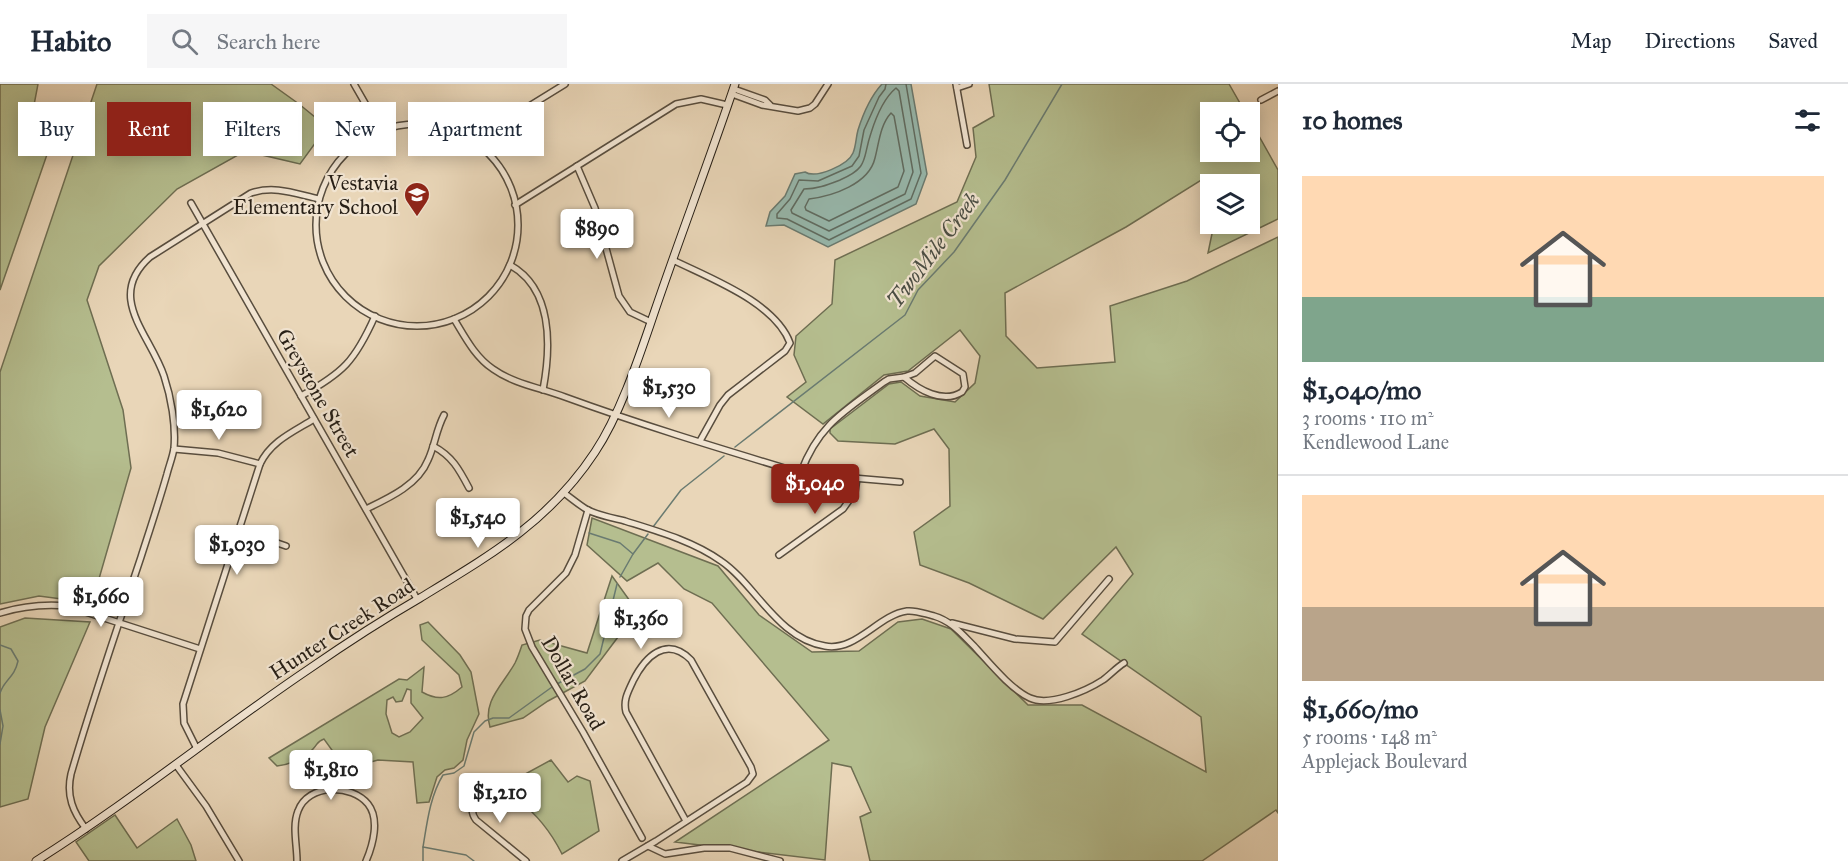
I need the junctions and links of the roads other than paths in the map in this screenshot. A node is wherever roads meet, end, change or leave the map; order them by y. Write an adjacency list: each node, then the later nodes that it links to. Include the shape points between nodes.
1 (354, 84): 9 (street)
2 (565, 84): 10 (street)
3 (828, 84): 6 (street, via 810,108 791,111)
4 (969, 84): 5 (street)
5 (957, 86): 12 (street)
6 (734, 89): 11 (main road, Hunter Creek Road)
7 (1278, 91): 8 (street)
8 (1261, 100)
9 (364, 102)
10 (536, 102)
11 (727, 105): 15 (street, via 701,99 676,104); 20 (main road, Hunter Creek Road)
12 (967, 145)
13 (344, 156): 16 (street, via 330,173)
14 (490, 156): 18 (street, via 504,175)
15 (577, 166): 18 (street); 24 (street, via 595,207 619,296 630,312)
16 (320, 199): 19 (street, via 277,189 264,190 239,199); 22 (street, via 317,239 326,268 350,300)
17 (191, 203): 19 (street, Greystone Street)
18 (515, 205): 21 (street, via 518,229)
19 (203, 223): 27 (street, Greystone Street); 33 (street, via 145,261 131,291 135,317 164,376)
20 (673, 260): 24 (main road, Hunter Creek Road); 31 (street, via 764,310 783,329 790,343 785,351 728,394)
21 (510, 265): 23 (street, via 487,297); 26 (street, via 529,279 542,303 548,348)
22 (375, 316): 23 (street, via 408,326); 27 (street, via 348,364)
23 (454, 319): 26 (street, via 490,367)
24 (651, 322): 29 (main road, Hunter Creek Road)
25 (904, 377): 25 (street, via 919,389 944,396 957,396 965,387 963,374 935,356); 35 (street, via 884,382 831,423 818,437)
26 (543, 390): 29 (street)
27 (301, 396): 30 (street, Greystone Street)
28 (444, 415): 32 (street)
29 (615, 415): 31 (street); 39 (main road, Hunter Creek Road, via 597,449)
30 (314, 419): 34 (street, via 276,442); 40 (street, Greystone Street)
31 (700, 441): 35 (street)
32 (433, 446): 38 (street, via 455,461); 40 (street, via 426,466 413,481)
33 (174, 449): 34 (street, via 218,453); 49 (street)
34 (260, 464): 42 (street)
35 (801, 472): 36 (street)
36 (857, 478): 37 (street); 44 (street, via 855,492 843,509)
37 (900, 482)
38 (469, 488)
39 (564, 493): 41 (street); 46 (main road, Hunter Creek Road, via 496,551)
40 (366, 509): 46 (street, Greystone Street)
41 (588, 510): 48 (street, via 712,555 728,566 782,623 821,646 834,647 852,641 903,612 916,611); 57 (street, Dollar Road, via 566,573 529,610 525,629 532,648)
42 (240, 530): 43 (street); 50 (street)
43 (286, 546)
44 (779, 555)
45 (1109, 579): 48 (street, via 1055,642 1015,639)
46 (417, 599): 52 (main road, Hunter Creek Road, via 307,670)
47 (0, 613): 49 (street, via 48,604 68,606)
48 (948, 621): 51 (street, via 1008,681 1035,700 1087,690)
49 (120, 623): 50 (street); 56 (street, via 69,780 72,807)
50 (200, 649): 52 (street, via 183,710 184,723)
51 (1124, 663)
52 (197, 749): 53 (main road, Hunter Creek Road)
53 (176, 765): 56 (main road, Hunter Creek Road); 60 (street)
54 (487, 786): 63 (street, via 472,805 472,814)
55 (686, 821): 55 (street, via 747,782 753,774 691,660 684,653 669,649 645,661 624,705); 58 (street)
56 (86, 829): 59 (main road, Hunter Creek Road)
57 (642, 838)
58 (648, 846): 64 (street); 65 (street, via 665,854 724,848)
59 (36, 861)
60 (239, 861)
61 (297, 861): 62 (street, via 297,812 308,795 326,789 358,796 372,810 373,842)
62 (366, 861)
63 (526, 861)
64 (622, 861)
65 (780, 861)

